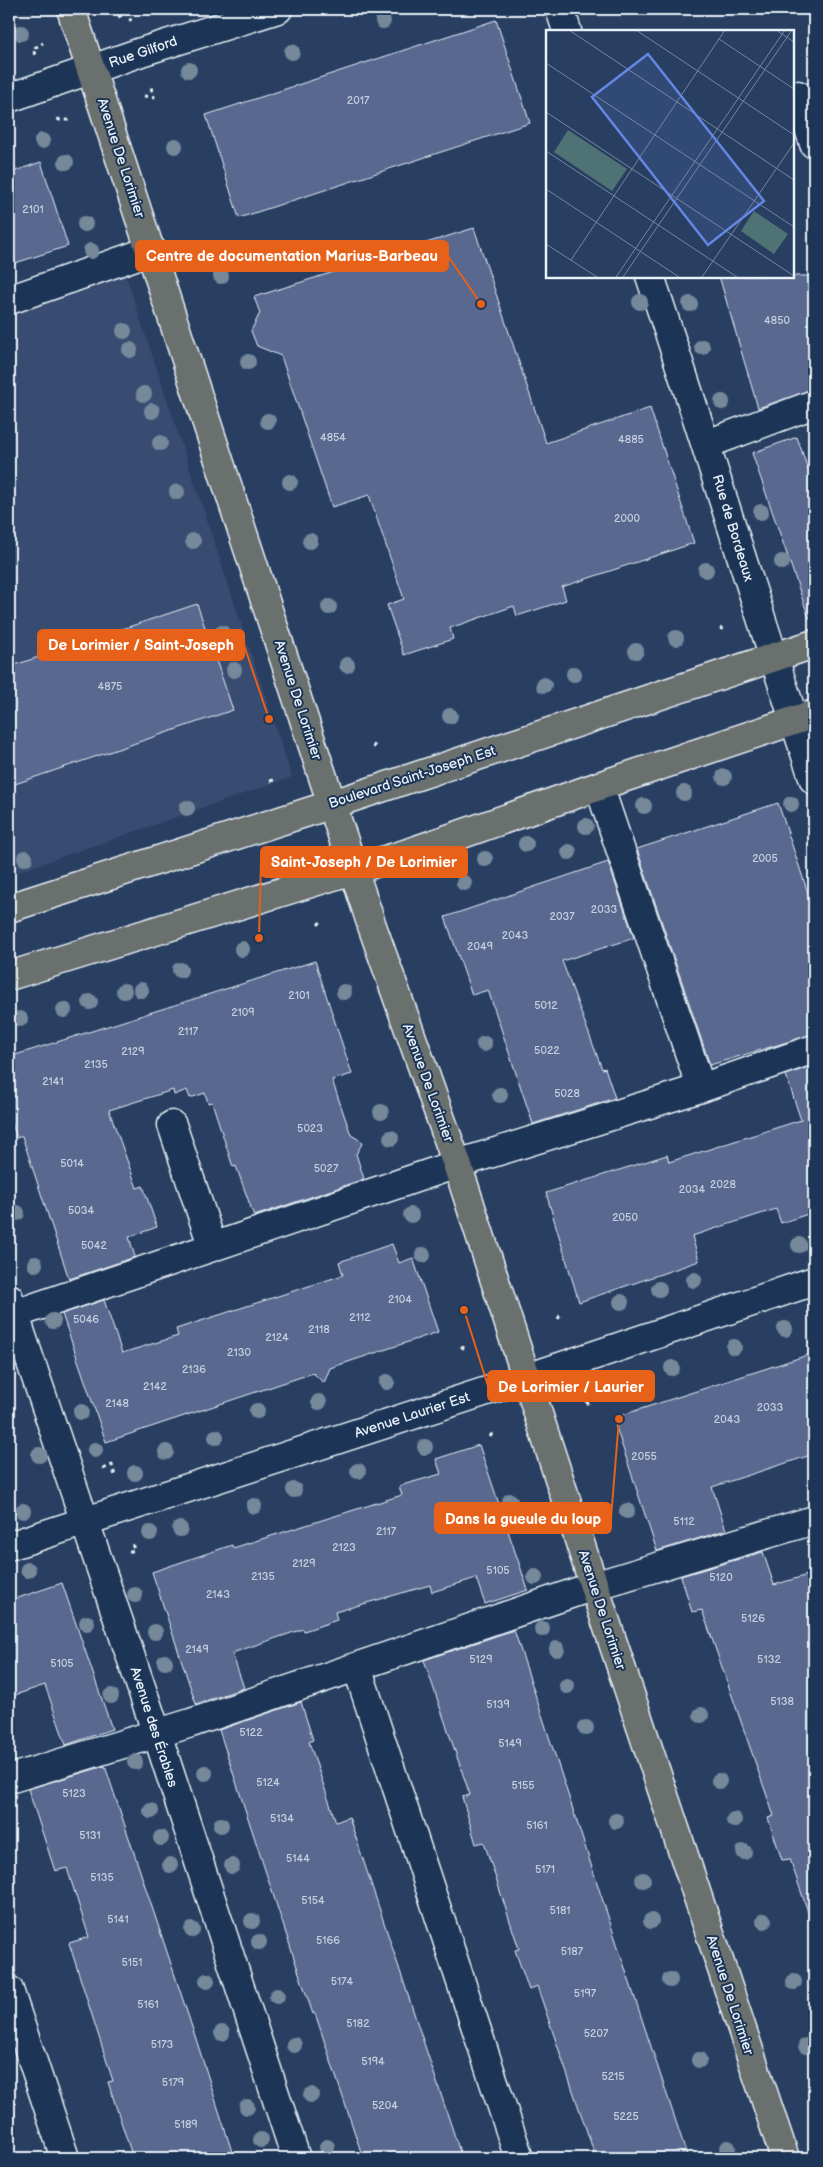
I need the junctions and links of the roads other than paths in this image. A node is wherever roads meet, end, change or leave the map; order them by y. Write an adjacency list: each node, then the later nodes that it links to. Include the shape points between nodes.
1 (72, 9): 5 (main road, Avenue De Lorimier)
2 (278, 9): 5 (street, Rue Gilford)
3 (560, 9): 4 (street)
4 (567, 30)
5 (91, 69): 7 (street, Rue Gilford); 9 (main road, Avenue De Lorimier)
6 (801, 91): 8 (street)
7 (9, 98)
8 (814, 144)
9 (152, 250): 11 (street); 19 (main road, Avenue De Lorimier)
10 (651, 278): 13 (street, Rue de Bordeaux)
11 (9, 300)
12 (814, 404): 13 (street)
13 (707, 444): 15 (street, Rue de Bordeaux)
14 (814, 644): 15 (main road, Boulevard Saint-Joseph Est)
15 (772, 657): 16 (street, Rue de Bordeaux); 19 (main road, Boulevard Saint-Joseph Est)
16 (805, 717): 17 (street, Rue de Bordeaux); 18 (main road)
17 (814, 780)
18 (599, 786): 20 (main road); 24 (street)
19 (333, 804): 20 (main road, Avenue De Lorimier); 21 (main road, Boulevard Saint-Joseph Est)
20 (354, 870): 22 (main road); 26 (main road, Avenue De Lorimier)
21 (9, 908)
22 (9, 976)
23 (814, 1049): 24 (street)
24 (701, 1088): 26 (street)
25 (172, 1125): 27 (street)
26 (457, 1164): 27 (street); 30 (main road, Avenue De Lorimier)
27 (212, 1245): 29 (street)
28 (814, 1282): 30 (street, Avenue Laurier Est)
29 (11, 1309): 32 (street, Avenue des Érables)
30 (527, 1378): 32 (street, Avenue Laurier Est); 34 (main road, Avenue De Lorimier)
31 (814, 1520): 34 (street)
32 (85, 1521): 33 (street, Avenue Laurier Est); 36 (street, Avenue des Érables)
33 (9, 1546)
34 (594, 1586): 35 (street); 42 (main road, Avenue De Lorimier)
35 (356, 1667): 36 (street); 41 (street)
36 (157, 1734): 37 (street); 40 (street, Avenue des Érables)
37 (9, 1779)
38 (9, 1990): 39 (street)
39 (65, 2158)
40 (296, 2158)
41 (519, 2158)
42 (785, 2158)

